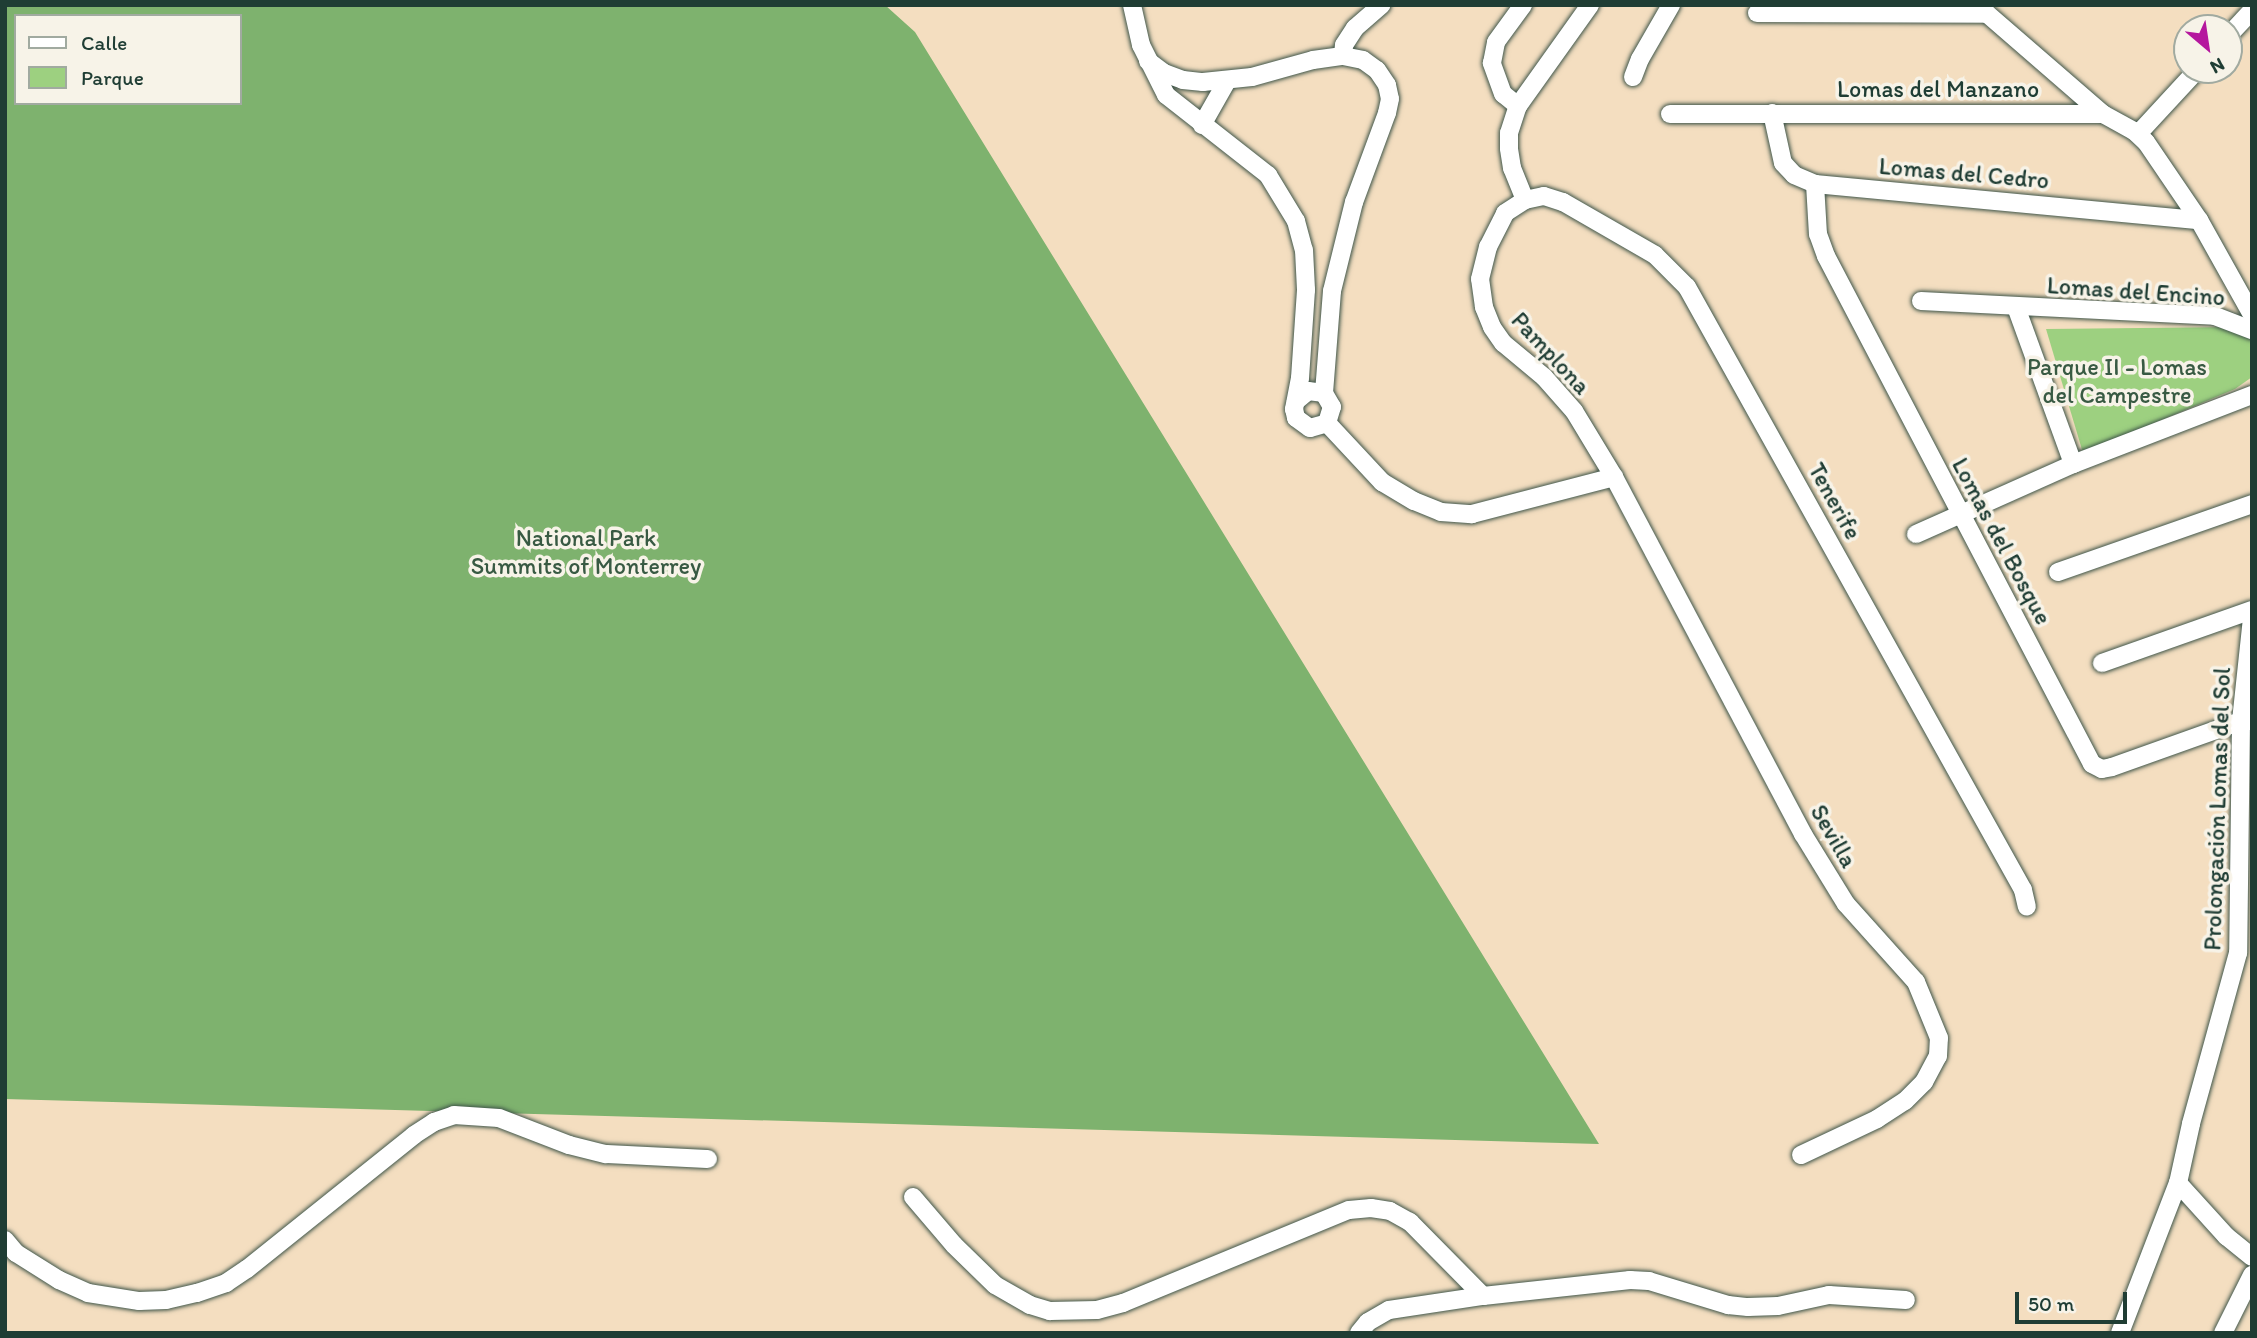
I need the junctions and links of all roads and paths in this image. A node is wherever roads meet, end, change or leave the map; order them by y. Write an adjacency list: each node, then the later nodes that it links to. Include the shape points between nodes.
1 (1132, 5): 10 (street)
2 (1381, 5): 9 (street, via 1355,28)
3 (1523, 5): 14 (street, via 1496,42 1492,63 1503,94)
4 (1590, 5): 14 (street)
5 (1671, 5): 11 (street)
6 (1817, 9): 7 (street); 8 (street)
7 (1982, 9): 17 (street)
8 (1756, 13)
9 (1343, 56): 12 (street); 27 (street, via 1363,60 1377,70 1390,99 1341,246 1327,326)
10 (1148, 61): 12 (street, via 1183,80); 18 (street, via 1166,95)
11 (1633, 77)
12 (1227, 81): 18 (street)
13 (2184, 84): 19 (street)
14 (1518, 106): 21 (street, via 1509,148)
15 (1772, 113): 16 (street, Lomas del Manzano); 17 (street, Lomas del Manzano); 20 (street, Lomas del Cedro, via 1783,163 1794,176)
16 (1670, 114)
17 (2104, 114): 19 (street)
18 (1202, 125): 29 (street, via 1268,176 1296,221 1304,250 1306,290)
19 (2138, 134): 22 (street)
20 (1815, 184): 22 (street, Lomas del Cedro); 34 (street, Lomas del Bosque, via 1821,244)
21 (1525, 200): 32 (street, Pamplona, via 1505,213 1488,247 1480,279 1483,307 1503,342 1574,411); 41 (street, Tenerife, via 1544,196 1563,202 1624,234 1655,255 1687,287 2023,890)
22 (2199, 220): 25 (street)
23 (1921, 302): 24 (street, Lomas del Encino)
24 (2015, 307): 26 (street, Lomas del Encino, via 2215,316); 31 (street)
25 (2252, 315)
26 (2252, 330)
27 (1324, 393): 29 (street, via 1308,391); 30 (street, via 1332,407)
28 (2252, 395): 31 (street)
29 (1296, 401): 30 (street, via 1294,409 1302,425 1310,428)
30 (1327, 423): 32 (street, via 1382,482 1440,512 1472,514)
31 (2073, 464): 34 (street)
32 (1614, 477): 43 (street, Sevilla, via 1803,834 1846,904 1916,982 1939,1038 1938,1056 1924,1083 1905,1101)
33 (2252, 504): 36 (street)
34 (1959, 513): 35 (street); 40 (street, Lomas del Bosque, via 2092,764 2112,767)
35 (1916, 534)
36 (2058, 572)
37 (2252, 610): 39 (street)
38 (2252, 618): 40 (street, Prolongación Lomas del Sol)
39 (2102, 663)
40 (2247, 721): 42 (street, Prolongación Lomas del Sol)
41 (2027, 907)
42 (2245, 951): 45 (street, Prolongación Lomas del Sol, via 2191,1124)
43 (1801, 1155)
44 (708, 1159): 47 (street, via 606,1154 499,1118 454,1115 414,1135 247,1269 226,1283 197,1293 139,1301 107,1297 60,1280)
45 (2178, 1183): 48 (street, via 2226,1236); 53 (street, Prolongación Lomas del Sol)
46 (913, 1197): 50 (street, via 954,1245 1007,1295 1050,1311 1097,1310 1123,1303 1349,1210 1371,1208 1390,1210 1409,1222)
47 (9, 1252)
48 (2252, 1257)
49 (2252, 1275): 54 (street)
50 (1483, 1296): 51 (street, via 1630,1280 1748,1307 1829,1295); 52 (street, via 1389,1310)
51 (1906, 1300)
52 (1359, 1333)
53 (2120, 1333)
54 (2223, 1333)

